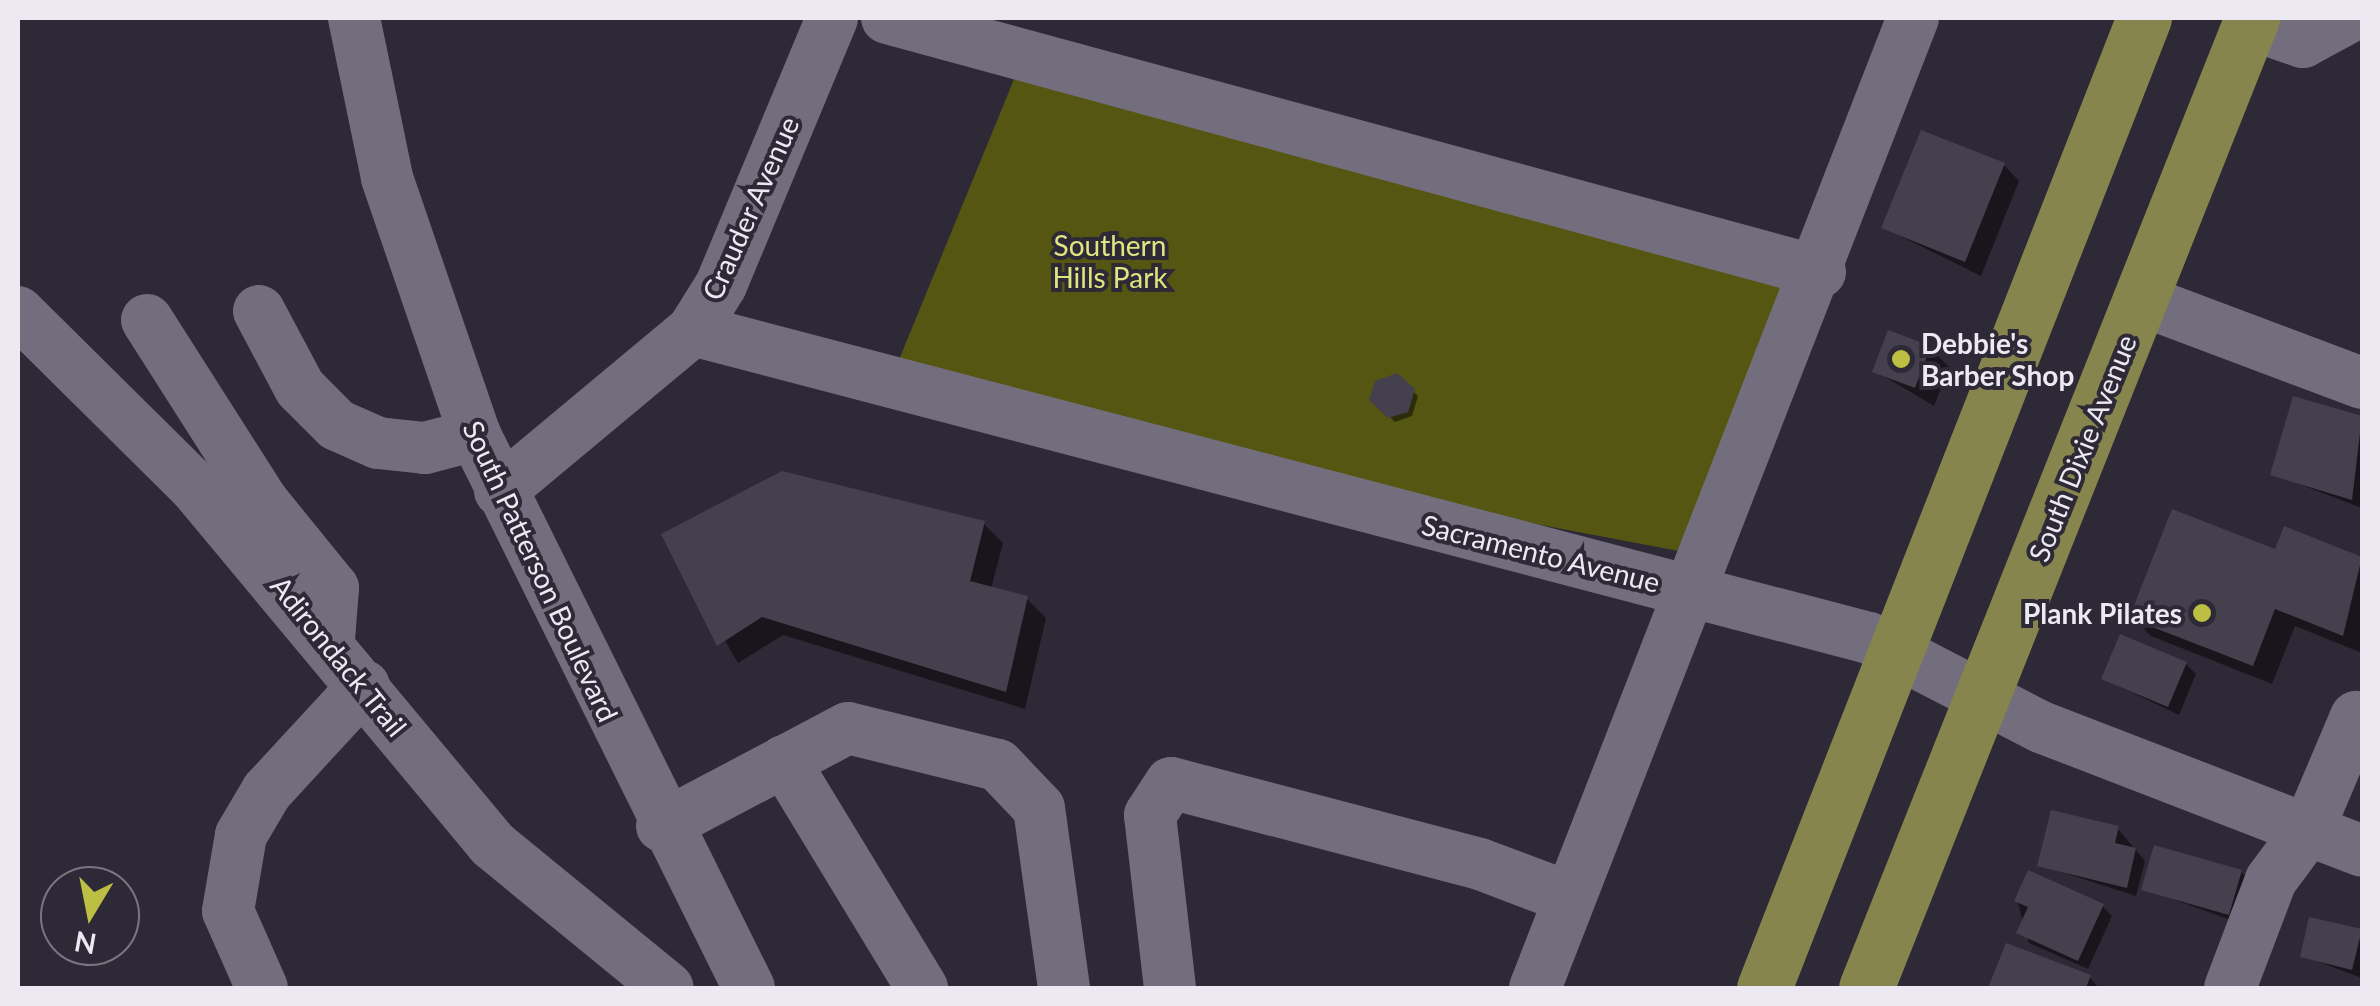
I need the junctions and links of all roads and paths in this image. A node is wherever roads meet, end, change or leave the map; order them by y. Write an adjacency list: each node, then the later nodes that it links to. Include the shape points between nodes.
1 (354, 18): 15 (street, South Patterson Boulevard, via 386,178)
2 (832, 18): 13 (street, Crauder Avenue, via 721,285)
3 (887, 18): 8 (street)
4 (1914, 18): 8 (street)
5 (2144, 18): 19 (main road)
6 (2251, 20): 7 (street, via 2302,42); 9 (main road, South Dixie Avenue)
7 (2351, 26)
8 (1820, 272): 17 (street)
9 (2140, 300): 14 (street); 21 (main road, South Dixie Avenue)
10 (259, 311): 15 (street, via 300,388 337,425 378,444 426,448)
11 (18, 312): 18 (street, Adirondack Trail, via 194,486)
12 (147, 320): 18 (street, via 263,502 333,588)
13 (694, 330): 16 (street, Crauder Avenue); 17 (street, Sacramento Avenue)
14 (2362, 384)
15 (475, 435): 16 (street, South Patterson Boulevard)
16 (500, 491): 24 (street, South Patterson Boulevard)
17 (1688, 590): 19 (street, Sacramento Avenue); 27 (street)
18 (329, 639): 20 (street, Adirondack Trail)
19 (1898, 654): 21 (street, Sacramento Avenue); 35 (main road)
20 (364, 686): 28 (street, via 267,791 241,835 228,910); 29 (street, Adirondack Trail, via 492,844)
21 (1984, 697): 25 (street, Sacramento Avenue); 36 (main road, South Dixie Avenue)
22 (2356, 716): 25 (street)
23 (784, 762): 24 (street); 31 (street); 32 (street, via 818,738 872,726 998,765 1029,789)
24 (662, 826): 30 (street, South Patterson Boulevard)
25 (2308, 830): 26 (street, Sacramento Avenue); 37 (street, via 2271,880)
26 (2362, 851)
27 (1570, 898): 33 (street, via 1480,864 1171,783 1150,815); 34 (street)
28 (262, 988)
29 (668, 988)
30 (750, 988)
31 (922, 988)
32 (1064, 988)
33 (1170, 988)
34 (1535, 988)
35 (1764, 988)
36 (1866, 988)
37 (2230, 988)

